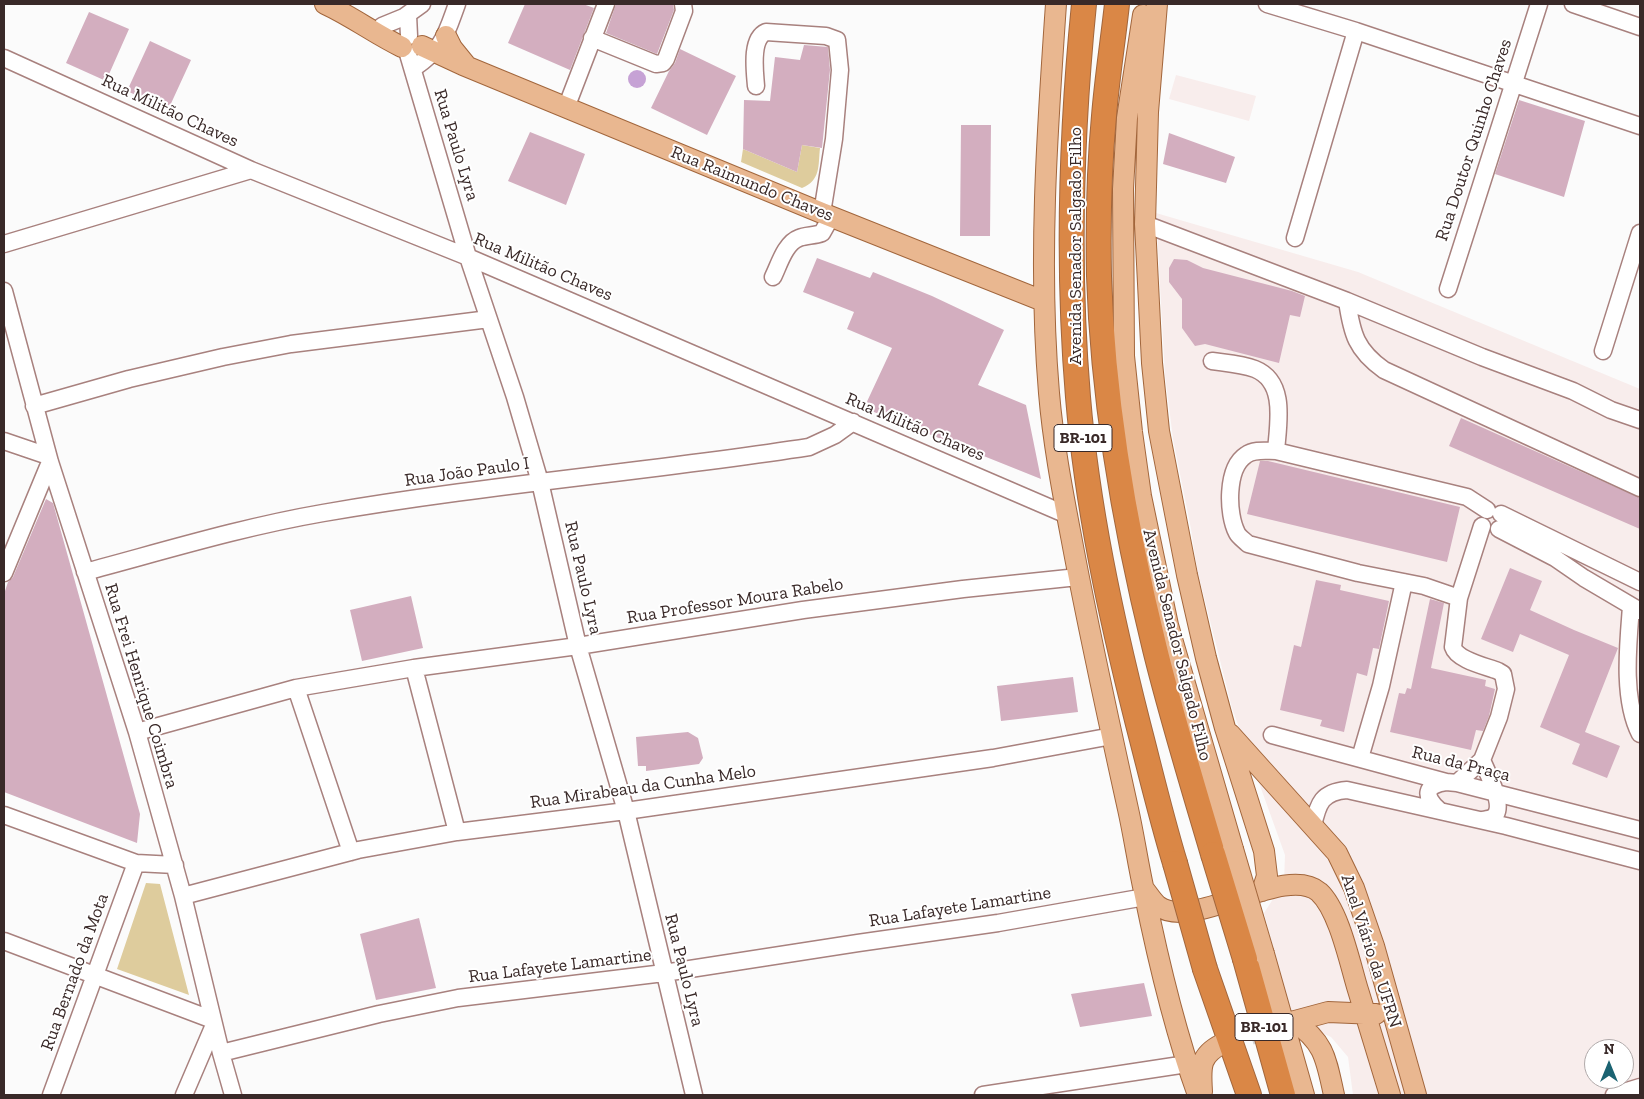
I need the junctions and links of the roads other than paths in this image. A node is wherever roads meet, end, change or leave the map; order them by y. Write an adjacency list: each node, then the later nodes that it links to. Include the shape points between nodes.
1 (422, 4): 14 (street)
2 (457, 4): 20 (street)
3 (606, 4): 19 (street)
4 (683, 4): 19 (street, via 684,11 663,63 656,64)
5 (1056, 4): 36 (main road, Avenida Senador Salgado Filho, via 1048,119)
6 (1084, 4): 105 (highway, Avenida Senador Salgado Filho / BR-101, bridge, via 1073,180 1073,315 1078,398 1097,541 1122,660 1165,830 1206,969)
7 (1117, 4): 78 (highway, Avenida Senador Salgado Filho / BR-101, via 1104,116 1099,276 1117,459 1132,549 1155,650)
8 (1145, 4): 78 (main road, Avenida Senador Salgado Filho, via 1127,118 1123,189 1124,356 1141,496 1168,625)
9 (1157, 4): 28 (main road, via 1148,112)
10 (1268, 4): 18 (street)
11 (1538, 4): 22 (street, Rua Doutor Quinho Chaves)
12 (1573, 4): 17 (street)
13 (330, 5): 15 (main road)
14 (408, 15): 16 (street); 20 (street, Rua Paulo Lyra)
15 (353, 17): 16 (main road); 20 (main road, via 380,36)
16 (382, 26): 20 (main road)
17 (1640, 27)
18 (1356, 31): 22 (street); 30 (street)
19 (592, 38): 24 (street)
20 (418, 51): 24 (main road, Rua Raimundo Chaves, via 452,48 465,66); 32 (street, Rua Paulo Lyra)
21 (4, 58): 26 (street, Rua Militão Chaves)
22 (1512, 84): 25 (street); 34 (street, Rua Doutor Quinho Chaves)
23 (756, 86): 27 (street, via 756,43 761,34 826,36 837,40 840,70)
24 (566, 108): 27 (main road, Rua Raimundo Chaves)
25 (1640, 126)
26 (251, 170): 31 (street); 32 (street, Rua Militão Chaves)
27 (826, 215): 33 (street, via 822,233 791,242); 36 (main road, Rua Raimundo Chaves)
28 (1145, 224): 37 (street); 62 (main road, via 1159,431 1187,575)
29 (1640, 233): 39 (street)
30 (1295, 238)
31 (4, 244)
32 (468, 256): 38 (street, Rua Paulo Lyra); 43 (street, Rua Militão Chaves)
33 (773, 278)
34 (1448, 289)
35 (4, 291): 41 (street, Rua Frei Henrique Coimbra)
36 (1043, 301): 49 (main road, Avenida Senador Salgado Filho, via 1049,395)
37 (1347, 301): 42 (street); 48 (street, via 1356,340 1372,361 1384,370)
38 (489, 320): 41 (street, via 291,344 129,380); 47 (street, Rua Paulo Lyra)
39 (1603, 351)
40 (1212, 361): 45 (street, via 1256,369 1270,381 1276,390 1278,412)
41 (34, 406): 46 (street, Rua Frei Henrique Coimbra)
42 (1640, 420)
43 (853, 422): 47 (street, Rua João Paulo I, via 809,447); 49 (street, Rua Militão Chaves)
44 (4, 441): 46 (street)
45 (1276, 451): 50 (street, via 1468,497); 55 (street, via 1255,451 1245,455 1234,469 1230,496 1237,534 1257,547)
46 (49, 459): 52 (street, Rua Frei Henrique Coimbra); 53 (street)
47 (540, 482): 52 (street, Rua João Paulo I, via 321,513); 59 (street, Rua Paulo Lyra)
48 (1640, 488)
49 (1067, 515): 54 (main road, Avenida Senador Salgado Filho)
50 (1496, 518): 51 (street); 57 (street, via 1482,515 1482,526)
51 (1560, 552): 56 (street); 58 (street)
52 (85, 572): 63 (street, Rua Frei Henrique Coimbra)
53 (4, 573)
54 (1078, 577): 59 (street, Rua Professor Moura Rabelo, via 803,610); 66 (main road, Avenida Senador Salgado Filho)
55 (1404, 582): 57 (street); 67 (street, via 1381,686)
56 (1640, 582)
57 (1460, 598): 68 (street, via 1454,650 1461,658 1503,674 1506,685 1499,717)
58 (1636, 609): 64 (street, via 1628,659 1630,693)
59 (578, 646): 60 (street, Rua Professor Moura Rabelo); 72 (street, Rua Paulo Lyra)
60 (414, 668): 61 (street, Rua Professor Moura Rabelo); 77 (street)
61 (296, 688): 63 (street, Rua Professor Moura Rabelo); 79 (street)
62 (1226, 728): 76 (main road, Anel Viário da UFRN); 84 (main road, via 1264,851 1266,876)
63 (136, 732): 82 (street, Rua Frei Henrique Coimbra)
64 (1640, 734)
65 (1272, 735): 67 (street, Rua da Praça)
66 (1112, 736): 72 (street, Rua Mirabeau da Cunha Melo, via 992,758); 83 (main road, Avenida Senador Salgado Filho)
67 (1360, 758): 69 (street, Rua da Praça)
68 (1482, 760): 69 (street); 70 (street)
69 (1452, 782): 70 (street, Rua da Praça); 71 (street, via 1436,784 1428,792 1430,802)
70 (1496, 794): 74 (street, via 1496,815); 75 (street, Rua da Praça)
71 (1439, 810): 74 (street); 76 (street, via 1339,791 1324,797 1317,808)
72 (626, 811): 77 (street, Rua Mirabeau da Cunha Melo); 88 (street, Rua Paulo Lyra)
73 (4, 815): 81 (street)
74 (1482, 820): 80 (street)
75 (1636, 824)
76 (1313, 826): 91 (main road, Anel Viário da UFRN, via 1337,853 1354,888)
77 (456, 832): 79 (street, Rua Mirabeau da Cunha Melo)
78 (1223, 851): 87 (highway, Avenida Senador Salgado Filho / BR-101, bridge)
79 (351, 852): 85 (street, Rua Mirabeau da Cunha Melo)
80 (1640, 861)
81 (136, 863): 82 (street); 89 (street, Rua Bernado da Mota)
82 (174, 865): 85 (street, Rua Frei Henrique Coimbra)
83 (1144, 892): 84 (main road, Anel Viário da UFRN, via 1157,906 1186,913); 88 (street, Rua Lafayete Lamartine, via 998,923); 95 (main road, Avenida Senador Salgado Filho, via 1164,984)
84 (1259, 892): 90 (main road, Anel Viário da UFRN, via 1298,885 1318,891 1338,926)
85 (183, 896): 92 (street, Rua Frei Henrique Coimbra)
86 (4, 942): 89 (street)
87 (1254, 956): 106 (highway, Avenida Senador Salgado Filho / BR-101); 107 (main road, Avenida Senador Salgado Filho)
88 (664, 973): 94 (street, Rua Lafayete Lamartine, via 458,998); 101 (street, Rua Paulo Lyra)
89 (95, 976): 92 (street); 98 (street, Rua Bernado da Mota)
90 (1365, 1013): 91 (main road); 108 (main road, via 1328,1012 1292,1021 1317,1041 1326,1060); 109 (main road, Anel Viário da UFRN)
91 (1393, 1015): 110 (main road, Anel Viário da UFRN)
92 (213, 1022): 94 (street, Rua Frei Henrique Coimbra); 99 (street)
93 (1222, 1044): 104 (main road, via 1208,1052 1202,1064)
94 (221, 1053): 100 (street, Rua Frei Henrique Coimbra)
95 (1187, 1064): 97 (street); 103 (main road, Avenida Senador Salgado Filho)
96 (1640, 1087): 111 (street)
97 (1068, 1089): 102 (street)
98 (51, 1095)
99 (184, 1095)
100 (233, 1095)
101 (694, 1095)
102 (982, 1095)
103 (1198, 1095)
104 (1202, 1095)
105 (1249, 1095)
106 (1283, 1095)
107 (1304, 1095)
108 (1334, 1095)
109 (1390, 1095)
110 (1416, 1095)
111 (1614, 1095)

